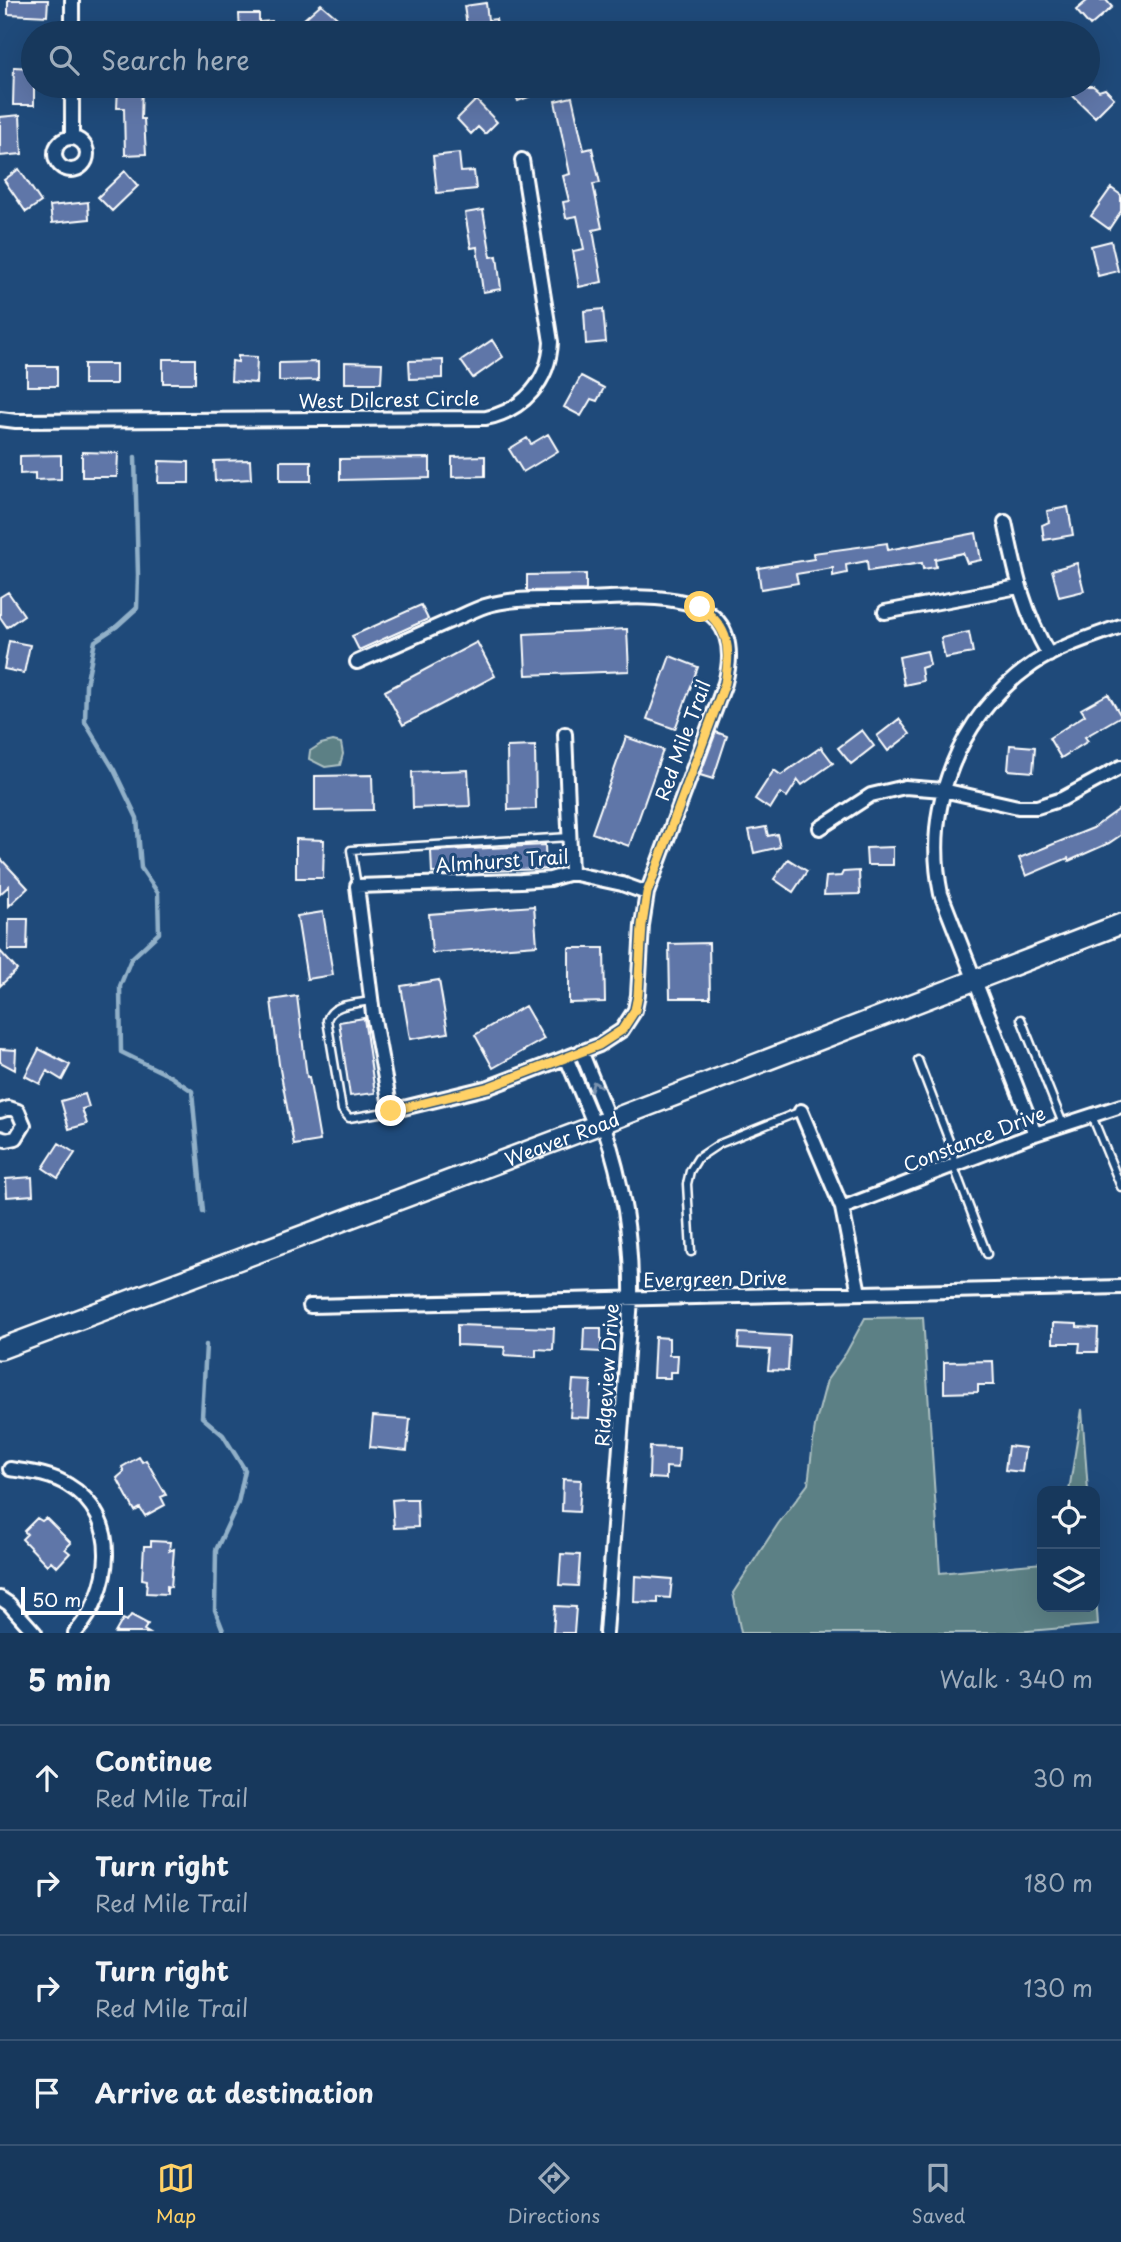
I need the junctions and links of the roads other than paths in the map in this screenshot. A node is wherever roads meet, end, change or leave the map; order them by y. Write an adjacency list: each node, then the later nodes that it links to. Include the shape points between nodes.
1 (72, 0): 2 (street)
2 (72, 21)
3 (72, 98): 4 (street)
4 (72, 138)
5 (522, 160): 6 (street, West Dilcrest Circle, via 551,342 540,380 511,410 486,418)
6 (0, 419)
7 (1005, 522): 8 (street)
8 (1018, 587): 9 (street); 11 (street)
9 (885, 612)
10 (1121, 626): 11 (street)
11 (1049, 654): 15 (street, via 1016,677 988,705 953,759)
12 (357, 662): 20 (street, Red Mile Trail, via 498,603 651,597 683,600 708,613 722,629 729,648 725,683)
13 (565, 734): 17 (street)
14 (1121, 767): 15 (street, via 1038,807 1018,807)
15 (943, 790): 16 (street, via 905,787 871,795); 22 (street, via 936,830 937,876)
16 (820, 828)
17 (570, 837): 18 (street); 19 (lane, via 351,850)
18 (571, 873): 19 (street, Almhurst Trail, via 520,881); 20 (street, Almhurst Trail)
19 (357, 886): 23 (street)
20 (647, 893): 25 (street, Red Mile Trail, via 635,1010 609,1041)
21 (1121, 924): 22 (main road, Weaver Road)
22 (975, 980): 33 (main road, Weaver Road); 35 (street)
23 (372, 1001): 30 (street); 30 (lane, via 329,1012 342,1110 349,1118)
24 (1021, 1019): 34 (lane)
25 (581, 1051): 26 (street, Red Mile Trail); 33 (street, one-way to 25)
26 (566, 1057): 30 (street, Red Mile Trail, via 489,1087); 33 (street)
27 (918, 1060): 37 (lane, via 953,1151)
28 (1121, 1106): 32 (street, Constance Drive)
29 (0, 1111): 36 (street, via 18,1111 24,1125 16,1138)
30 (391, 1111)
31 (801, 1111): 39 (street); 40 (lane, via 719,1144 698,1158 687,1184)
32 (1091, 1114): 34 (street, Constance Drive); 38 (lane)
33 (603, 1123): 44 (street, Ridgeview Drive, via 623,1192); 46 (main road, Weaver Road)
34 (1063, 1124): 35 (street, Constance Drive)
35 (1035, 1135): 37 (street, Constance Drive)
36 (0, 1138)
37 (954, 1167): 39 (street, Constance Drive); 41 (lane)
38 (1121, 1187)
39 (842, 1208): 43 (street)
40 (691, 1252)
41 (987, 1254)
42 (1121, 1287): 43 (street, Evergreen Drive)
43 (859, 1293): 44 (street, Evergreen Drive)
44 (631, 1299): 45 (street, Evergreen Drive); 51 (street, Ridgeview Drive)
45 (310, 1306)
46 (0, 1349)
47 (10, 1469): 50 (street, via 71,1486 88,1501 105,1531 104,1578 93,1610)
48 (0, 1598): 49 (street)
49 (35, 1633)
50 (75, 1633)
51 (606, 1633)

